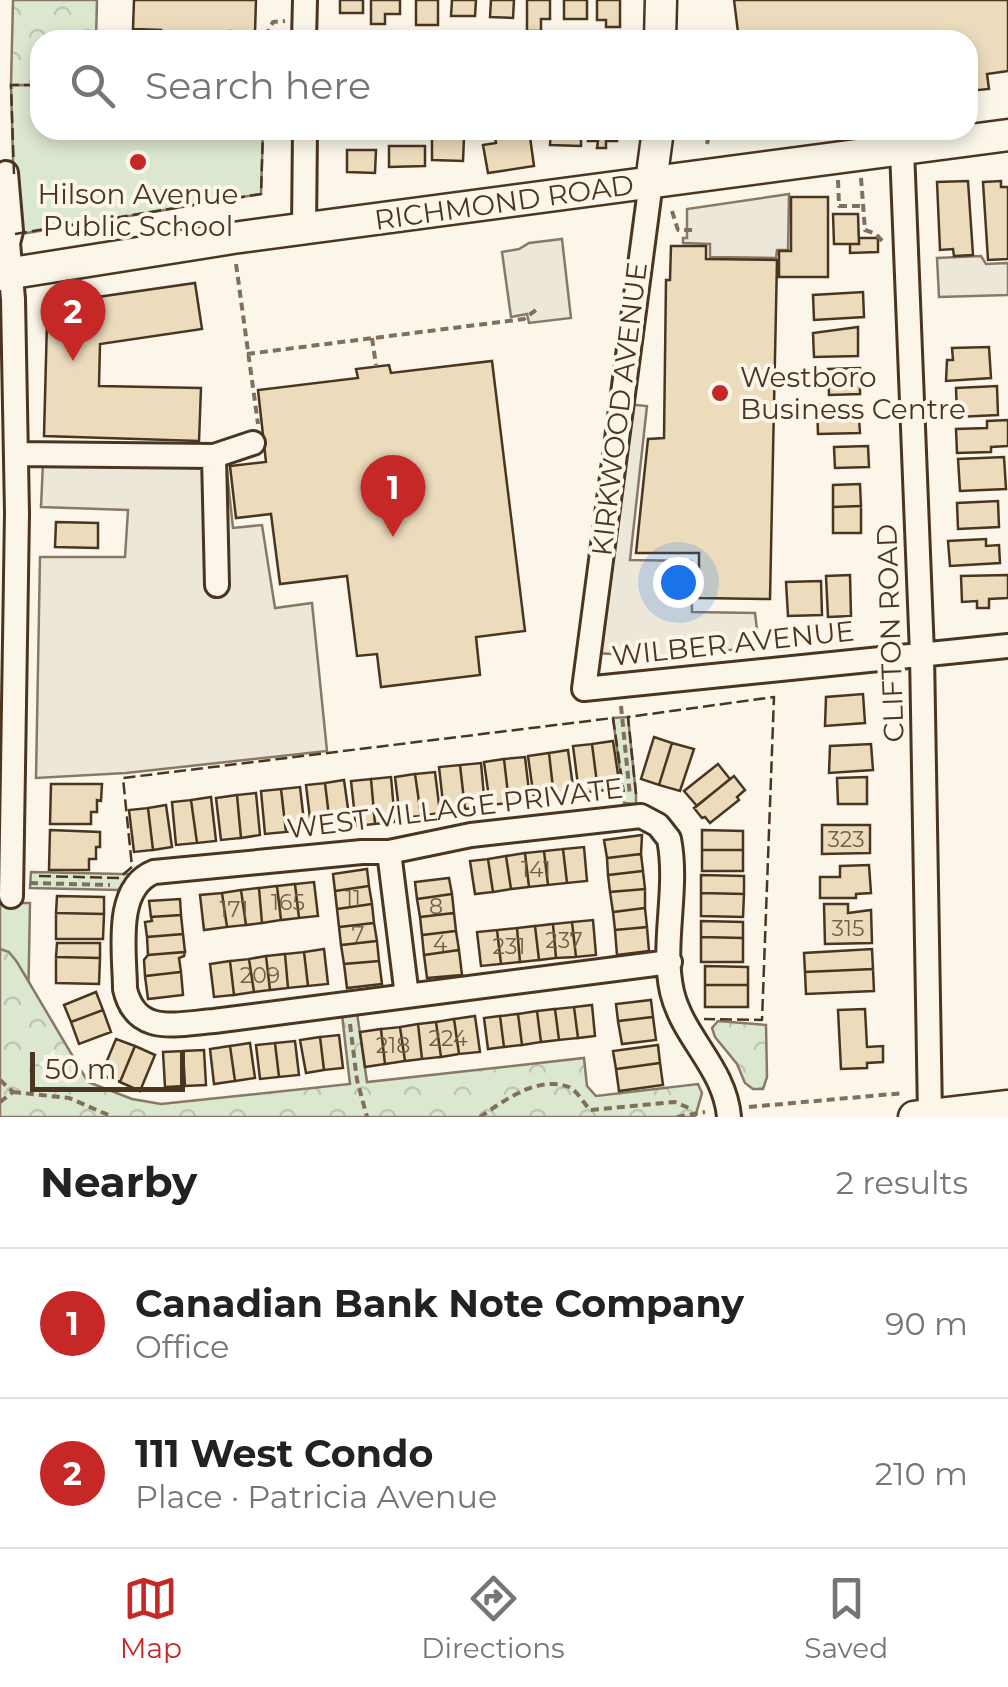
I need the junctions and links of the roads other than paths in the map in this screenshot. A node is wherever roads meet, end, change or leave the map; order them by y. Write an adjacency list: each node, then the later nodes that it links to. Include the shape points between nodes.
1 (661, 0): 2 (main road)
2 (660, 30)
3 (1008, 135): 4 (main road, RICHMOND ROAD)
4 (978, 139)
5 (304, 140): 11 (street)
6 (657, 140): 10 (main road, KIRKWOOD AVENUE)
7 (973, 140): 8 (main road, RICHMOND ROAD)
8 (902, 150): 10 (main road, RICHMOND ROAD); 19 (street, CLIFTON ROAD)
9 (6, 173): 12 (street)
10 (651, 182): 11 (main road, RICHMOND ROAD); 20 (street, KIRKWOOD AVENUE)
11 (304, 230): 12 (main road, RICHMOND ROAD)
12 (6, 274): 14 (street)
13 (253, 443): 15 (street)
14 (16, 454): 15 (street); 16 (street)
15 (214, 456): 17 (street)
16 (8, 515): 22 (street)
17 (217, 585)
18 (1008, 646): 19 (street, WILBER AVENUE)
19 (922, 654): 20 (street, WILBER AVENUE); 26 (street, CLIFTON ROAD)
20 (584, 688)
21 (389, 852): 23 (street, WEST VILLAGE PRIVATE, via 471,835 650,819 668,839); 24 (street); 24 (street, WEST VILLAGE PRIVATE, via 154,872 135,885 126,911 125,989 140,1018 178,1024)
22 (12, 889)
23 (670, 962): 24 (street); 27 (street, WEST VILLAGE PRIVATE, via 683,1023)
24 (407, 996)
25 (1008, 1106): 26 (main road)
26 (918, 1108)
27 (739, 1112)

